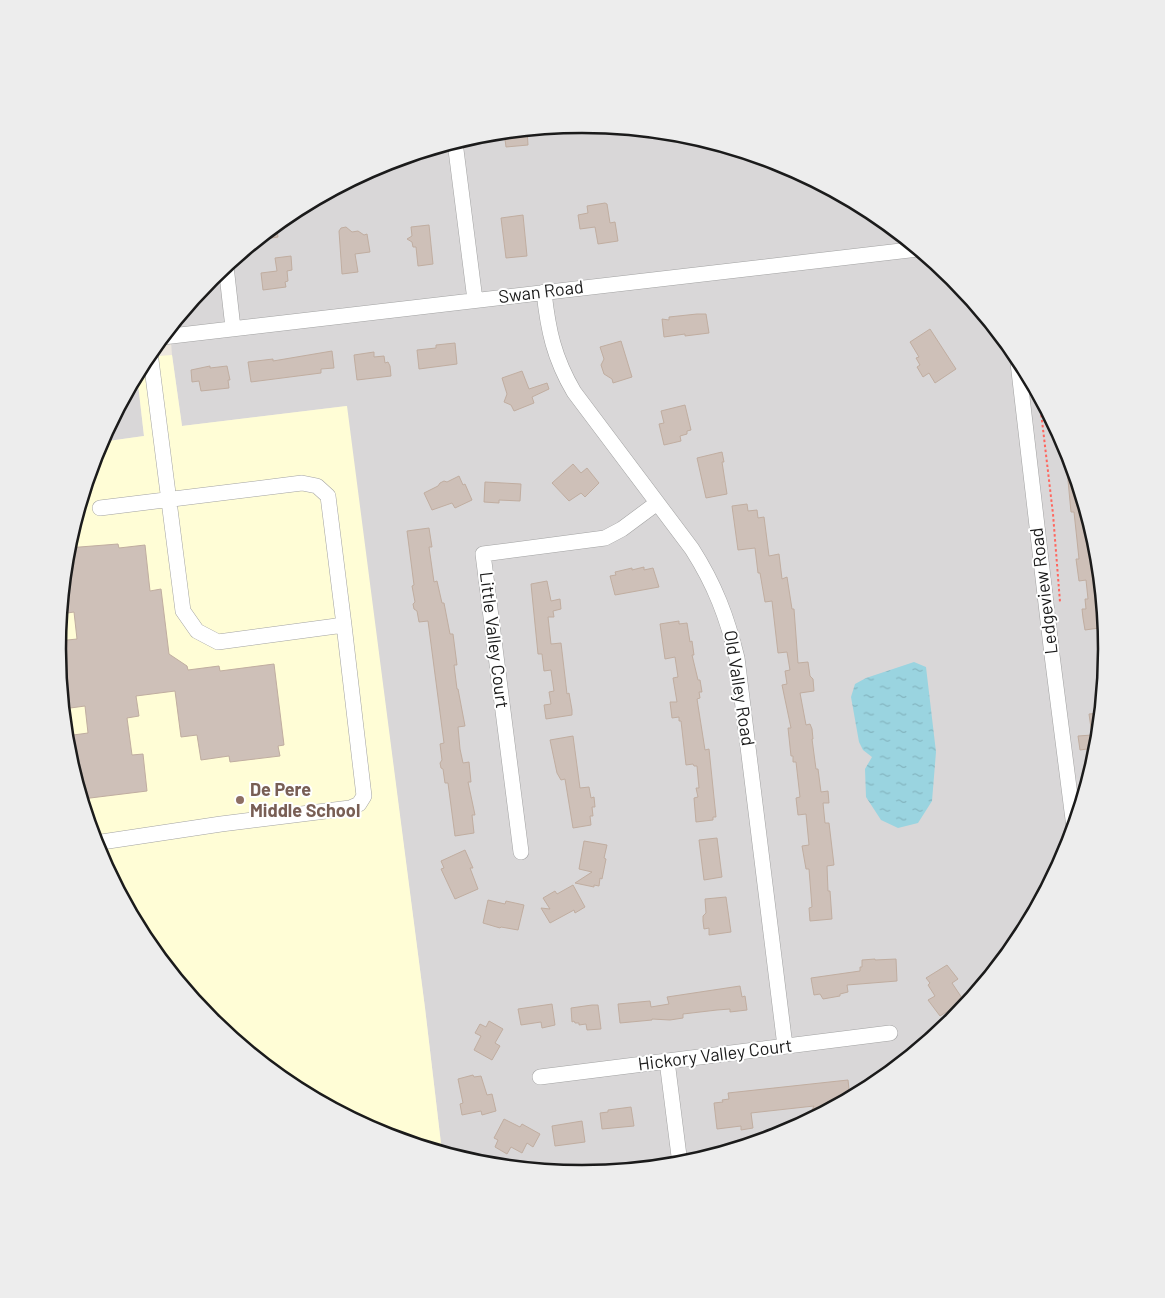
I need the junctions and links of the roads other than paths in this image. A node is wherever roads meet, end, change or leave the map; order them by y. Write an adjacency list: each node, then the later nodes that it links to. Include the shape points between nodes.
1 (456, 149): 5 (street)
2 (910, 250): 4 (street, Swan Road)
3 (227, 275): 6 (street)
4 (544, 292): 5 (street, Swan Road); 11 (street, Old Valley Road, via 550,335 564,376)
5 (475, 300): 6 (street, Swan Road)
6 (233, 328): 7 (street, Swan Road)
7 (172, 336)
8 (152, 364): 10 (street)
9 (1019, 374): 14 (street, Ledgeview Road)
10 (169, 498): 12 (street); 13 (street, via 183,611 197,631 218,642); 13 (street, via 302,483 317,486 328,496)
11 (657, 503): 16 (street, Little Valley Court, via 605,538 483,554); 18 (street, Old Valley Road, via 707,573 730,625 737,658)
12 (100, 508)
13 (344, 625): 15 (street, via 364,796 359,804 350,808)
14 (1072, 812)
15 (104, 842)
16 (521, 852)
17 (890, 1033): 18 (street, Hickory Valley Court)
18 (786, 1046): 19 (street, Hickory Valley Court)
19 (667, 1061): 20 (street, Hickory Valley Court); 21 (street)
20 (540, 1076)
21 (679, 1156)

